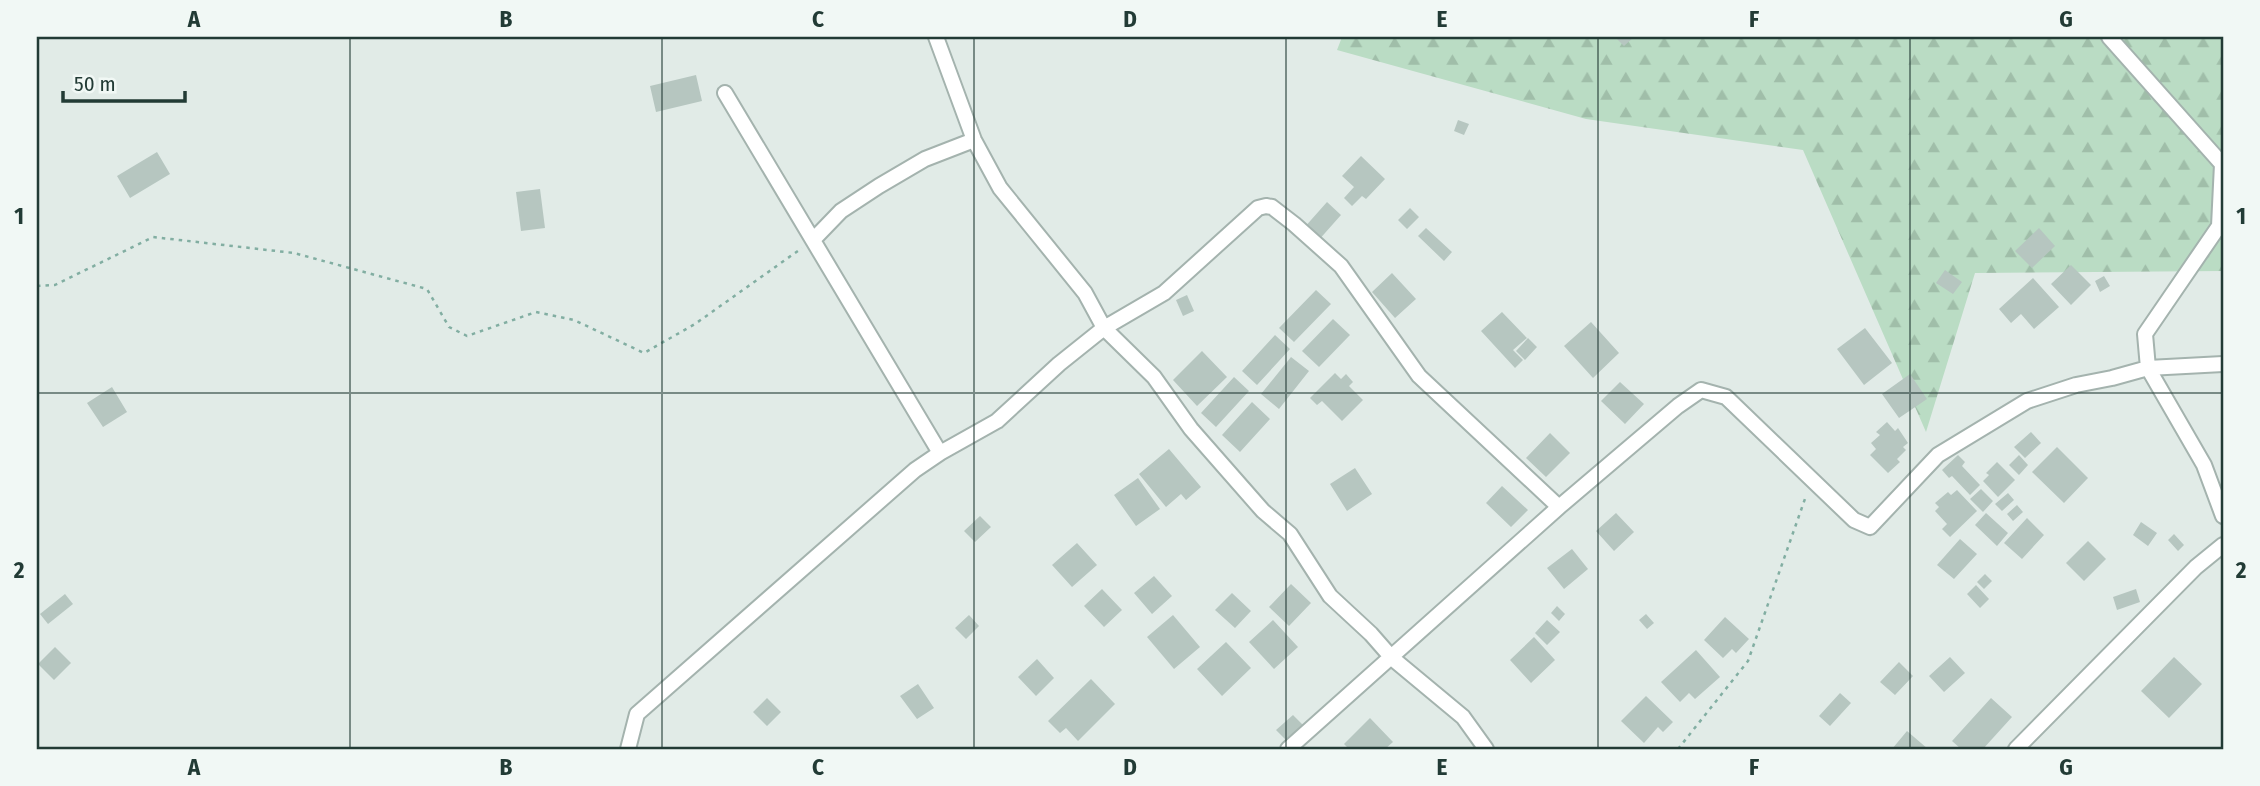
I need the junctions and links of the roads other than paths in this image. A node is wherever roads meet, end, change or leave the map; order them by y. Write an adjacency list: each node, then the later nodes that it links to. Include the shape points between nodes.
1 (936, 37): 4 (street)
2 (2109, 37): 8 (street, via 2222,164 2219,226 2145,334)
3 (725, 93): 5 (street)
4 (974, 140): 5 (street, via 925,159 879,186 841,211); 6 (street, via 1000,188 1085,293)
5 (813, 240): 9 (street)
6 (1104, 328): 9 (street, via 997,421); 10 (street, via 1164,293 1258,208 1272,208 1341,267 1419,376); 13 (street, via 1154,377 1191,429 1290,534 1330,596)
7 (2223, 364): 8 (street)
8 (2148, 368): 10 (street, via 2027,401 1938,455 1870,527 1854,520 1726,397 1701,390); 11 (street, via 2204,465)
9 (940, 453): 14 (street, via 637,714)
10 (1559, 507): 13 (street)
11 (2223, 516)
12 (2223, 545): 17 (street)
13 (1392, 658): 15 (street); 16 (street, via 1463,717)
14 (628, 749)
15 (1288, 749)
16 (1486, 749)
17 (2016, 749)

